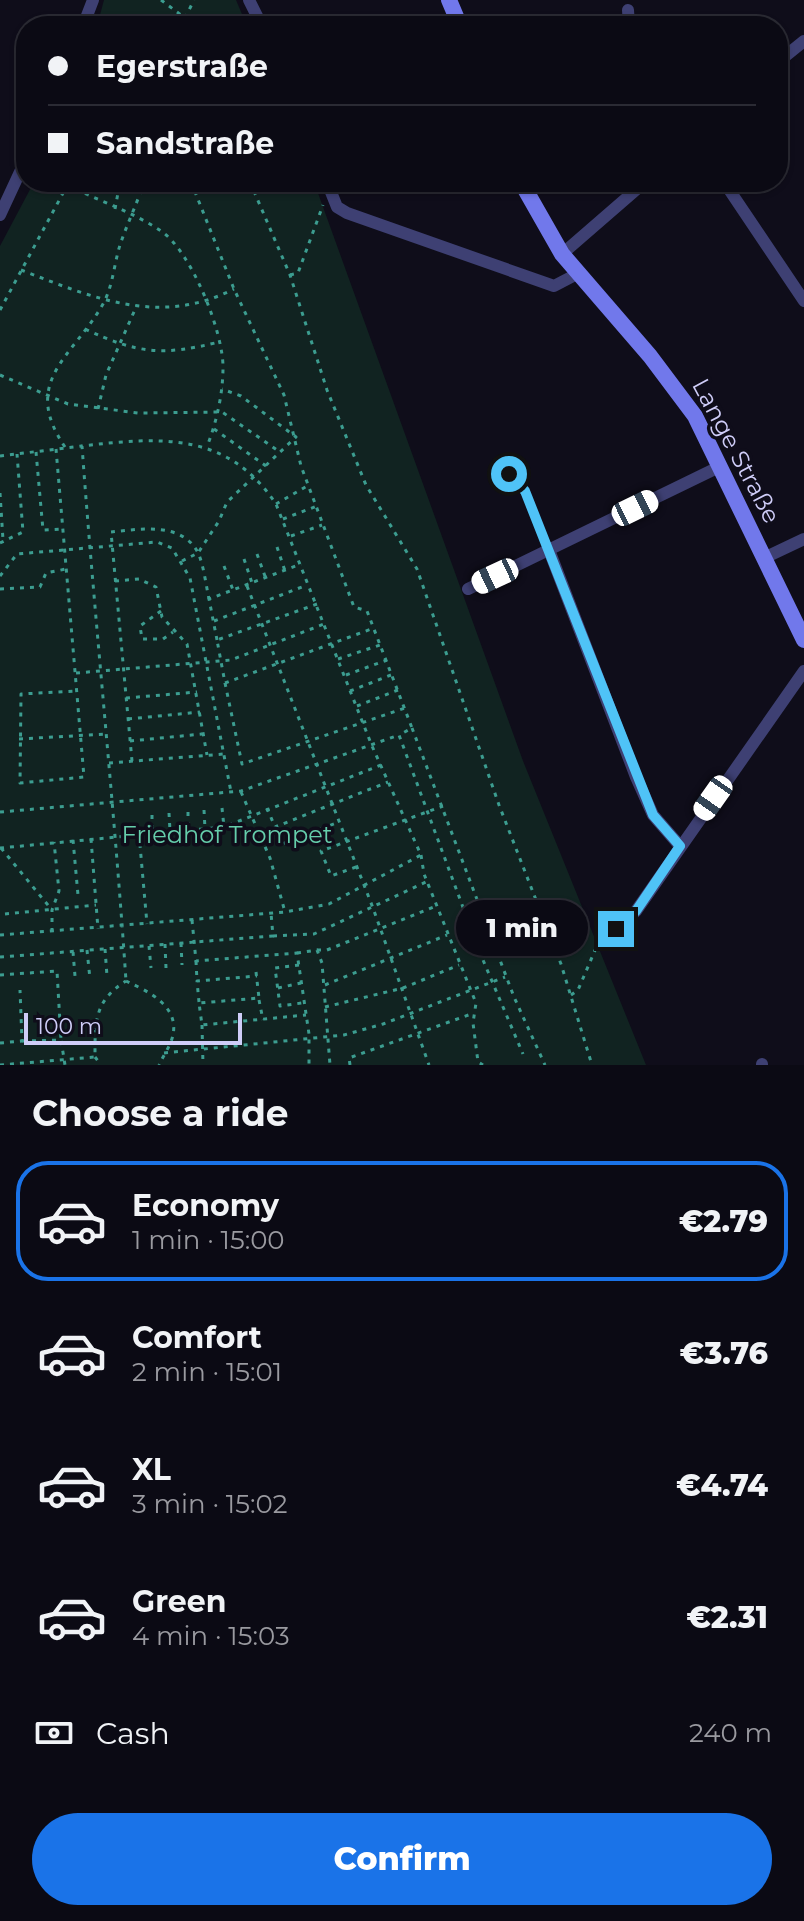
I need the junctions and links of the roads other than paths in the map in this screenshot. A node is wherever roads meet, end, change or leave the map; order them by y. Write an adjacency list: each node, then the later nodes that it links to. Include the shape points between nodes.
1 (628, 10): 2 (street)
2 (628, 16)
3 (804, 41): 4 (street)
4 (788, 54)
5 (16, 181): 10 (street)
6 (331, 192): 12 (street, via 347,213 554,286)
7 (527, 192): 11 (street, Lange Straße)
8 (633, 192): 11 (street)
9 (731, 192): 13 (street)
10 (0, 215)
11 (562, 254): 12 (street, Lange Straße)
12 (577, 274): 14 (street, Lange Straße, via 675,386)
13 (804, 301)
14 (721, 466): 17 (street); 18 (street, Lange Straße)
15 (509, 474): 17 (lane, via 525,491)
16 (804, 539): 18 (street)
17 (549, 550): 19 (street); 22 (street, via 636,777 653,815)
18 (764, 558): 20 (street, Lange Straße)
19 (468, 589)
20 (804, 640)
21 (804, 671): 22 (street)
22 (680, 846): 23 (street, via 636,911)
23 (616, 929)

